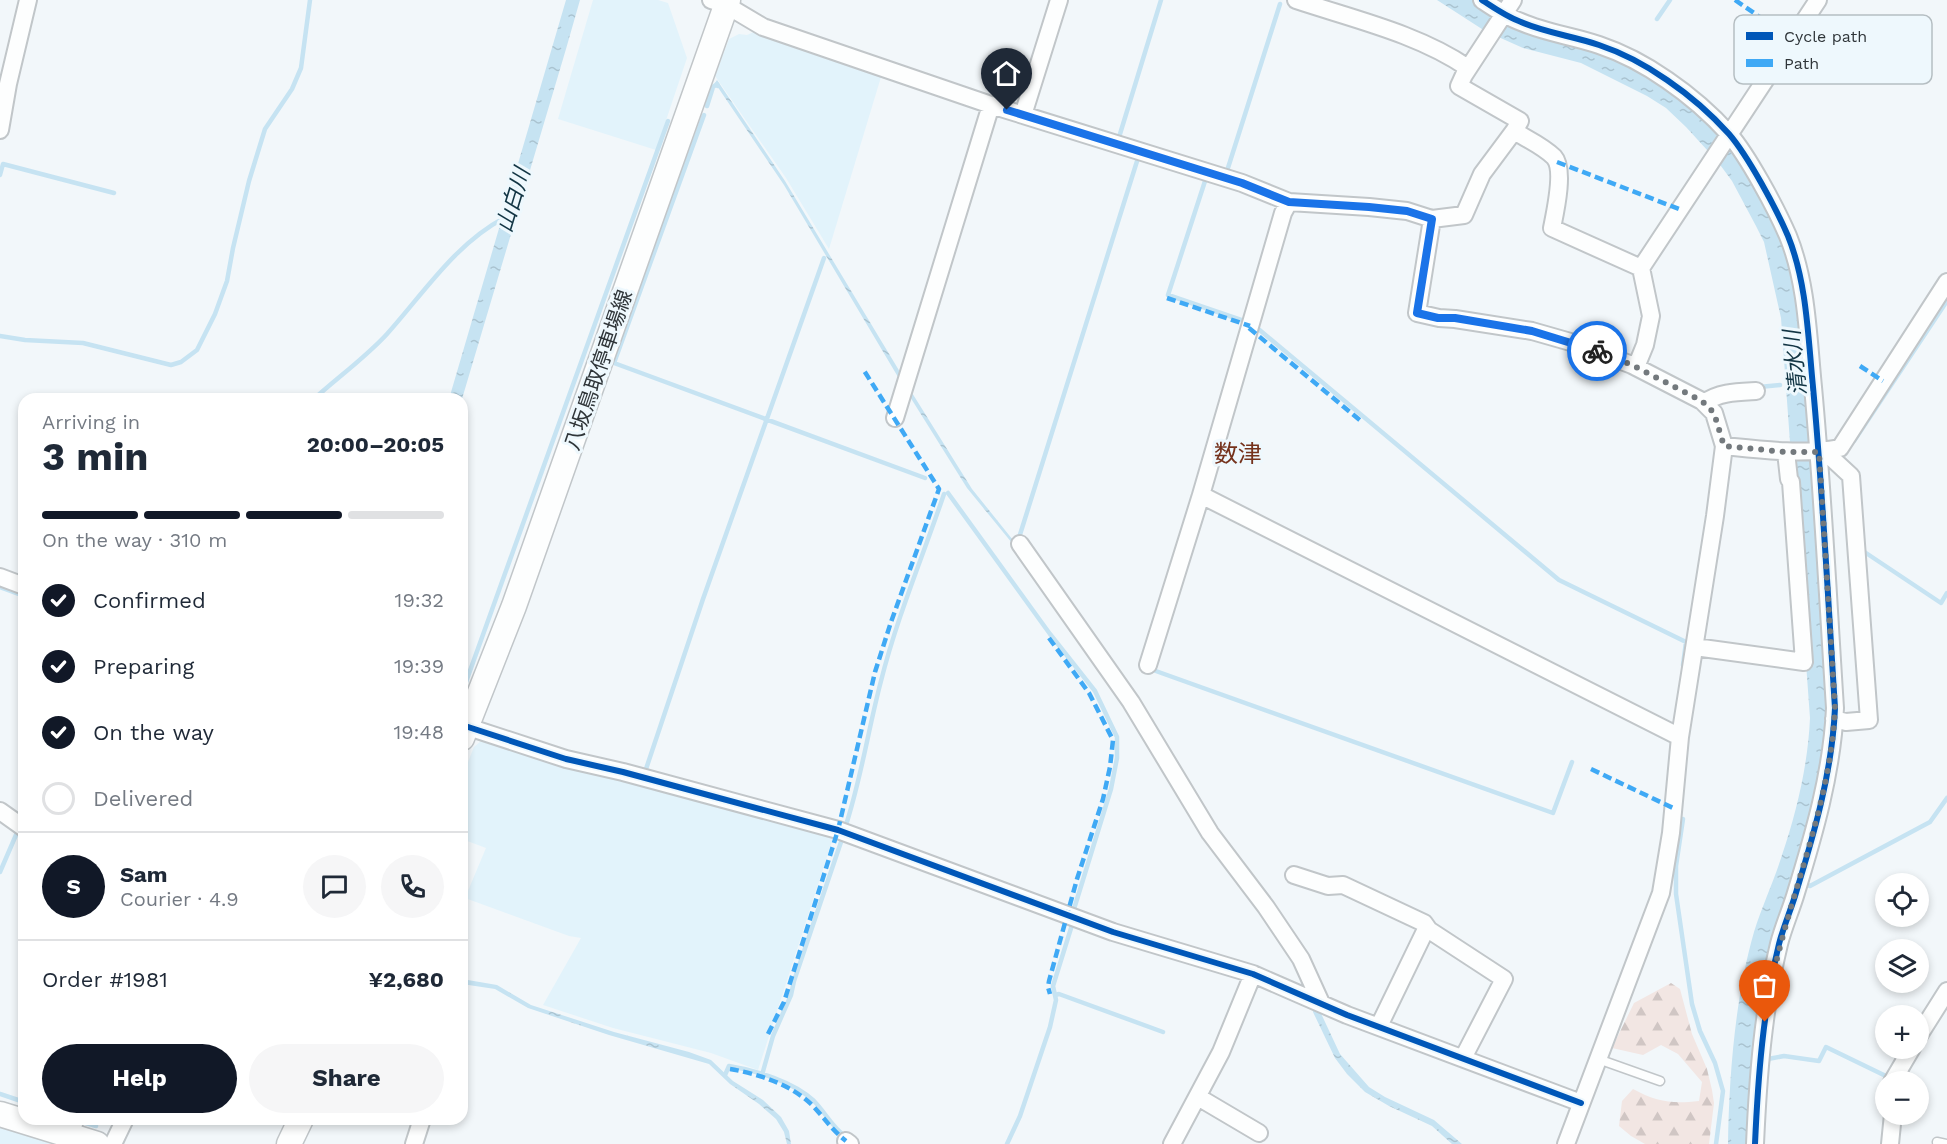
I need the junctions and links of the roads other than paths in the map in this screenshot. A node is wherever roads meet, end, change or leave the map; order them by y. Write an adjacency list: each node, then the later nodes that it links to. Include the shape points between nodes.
1 (28, 0): 14 (street)
2 (1059, 0): 13 (street)
3 (1296, 0): 10 (street, via 1424,42)
4 (1482, 0): 8 (street)
5 (1513, 0): 8 (street)
6 (1818, 0): 9 (street)
7 (722, 2): 12 (street, via 763,27); 35 (main road, 八坂鳥取停車場線, via 589,398)
8 (1504, 14): 10 (street); 16 (street, via 1602,46 1632,60 1667,80)
9 (1808, 15)
10 (1468, 68): 15 (street, via 1459,86 1520,121)
11 (1762, 84): 16 (street)
12 (991, 105): 13 (street); 24 (street)
13 (1023, 115): 17 (street, via 1242,183)
14 (0, 130)
15 (1514, 131): 18 (street, via 1482,174 1464,215); 19 (street, via 1556,159 1559,169 1552,228)
16 (1729, 134): 19 (street); 26 (street, via 1775,210 1796,261)
17 (1289, 202): 18 (street, via 1407,211); 28 (street)
18 (1432, 219): 21 (street, via 1417,313 1532,331)
19 (1641, 268): 21 (street, via 1652,316)
20 (1947, 282): 26 (street, via 1840,448)
21 (1636, 367): 23 (street)
22 (1756, 391): 23 (street, via 1732,392)
23 (1704, 403): 25 (street, via 1714,413)
24 (895, 418)
25 (1724, 446): 27 (street); 32 (street)
26 (1821, 451): 27 (street); 34 (street); 34 (street, via 1851,476 1869,720)
27 (1786, 452): 32 (street, via 1804,662)
28 (1201, 495): 33 (street); 37 (street)
29 (1020, 543): 44 (street, via 1131,702 1210,833 1301,959)
30 (0, 577): 31 (street)
31 (18, 584)
32 (1695, 647): 37 (street)
33 (1148, 665)
34 (1834, 719): 68 (street, via 1833,747 1821,808 1770,985 1758,1080)
35 (468, 720)
36 (468, 731): 42 (street, via 838,830 1113,932)
37 (1680, 737): 48 (street, via 1661,893)
38 (0, 811): 39 (street)
39 (18, 824)
40 (1294, 875): 41 (street, via 1328,886 1343,885)
41 (1427, 927): 46 (street); 47 (street, via 1504,979)
42 (1253, 974): 44 (street); 50 (street)
43 (1947, 991): 45 (street)
44 (1321, 1003): 46 (street)
45 (1929, 1020)
46 (1379, 1026): 47 (street)
47 (1463, 1058): 51 (street)
48 (1598, 1059): 49 (lane); 51 (street)
49 (1660, 1081)
50 (1198, 1097): 60 (street); 66 (street)
51 (1581, 1103): 67 (street)
52 (0, 1114): 53 (main road)
53 (18, 1117)
54 (60, 1125): 59 (main road)
55 (122, 1125): 63 (street)
56 (298, 1125): 64 (main road)
57 (420, 1125): 65 (street)
58 (1892, 1125): 69 (street)
59 (77, 1128): 62 (main road)
60 (1259, 1133)
61 (1937, 1142): 70 (lane)
62 (97, 1144)
63 (113, 1144)
64 (289, 1144)
65 (414, 1144)
66 (1172, 1144)
67 (1566, 1144)
68 (1755, 1144)
69 (1890, 1144)
70 (1947, 1144)

